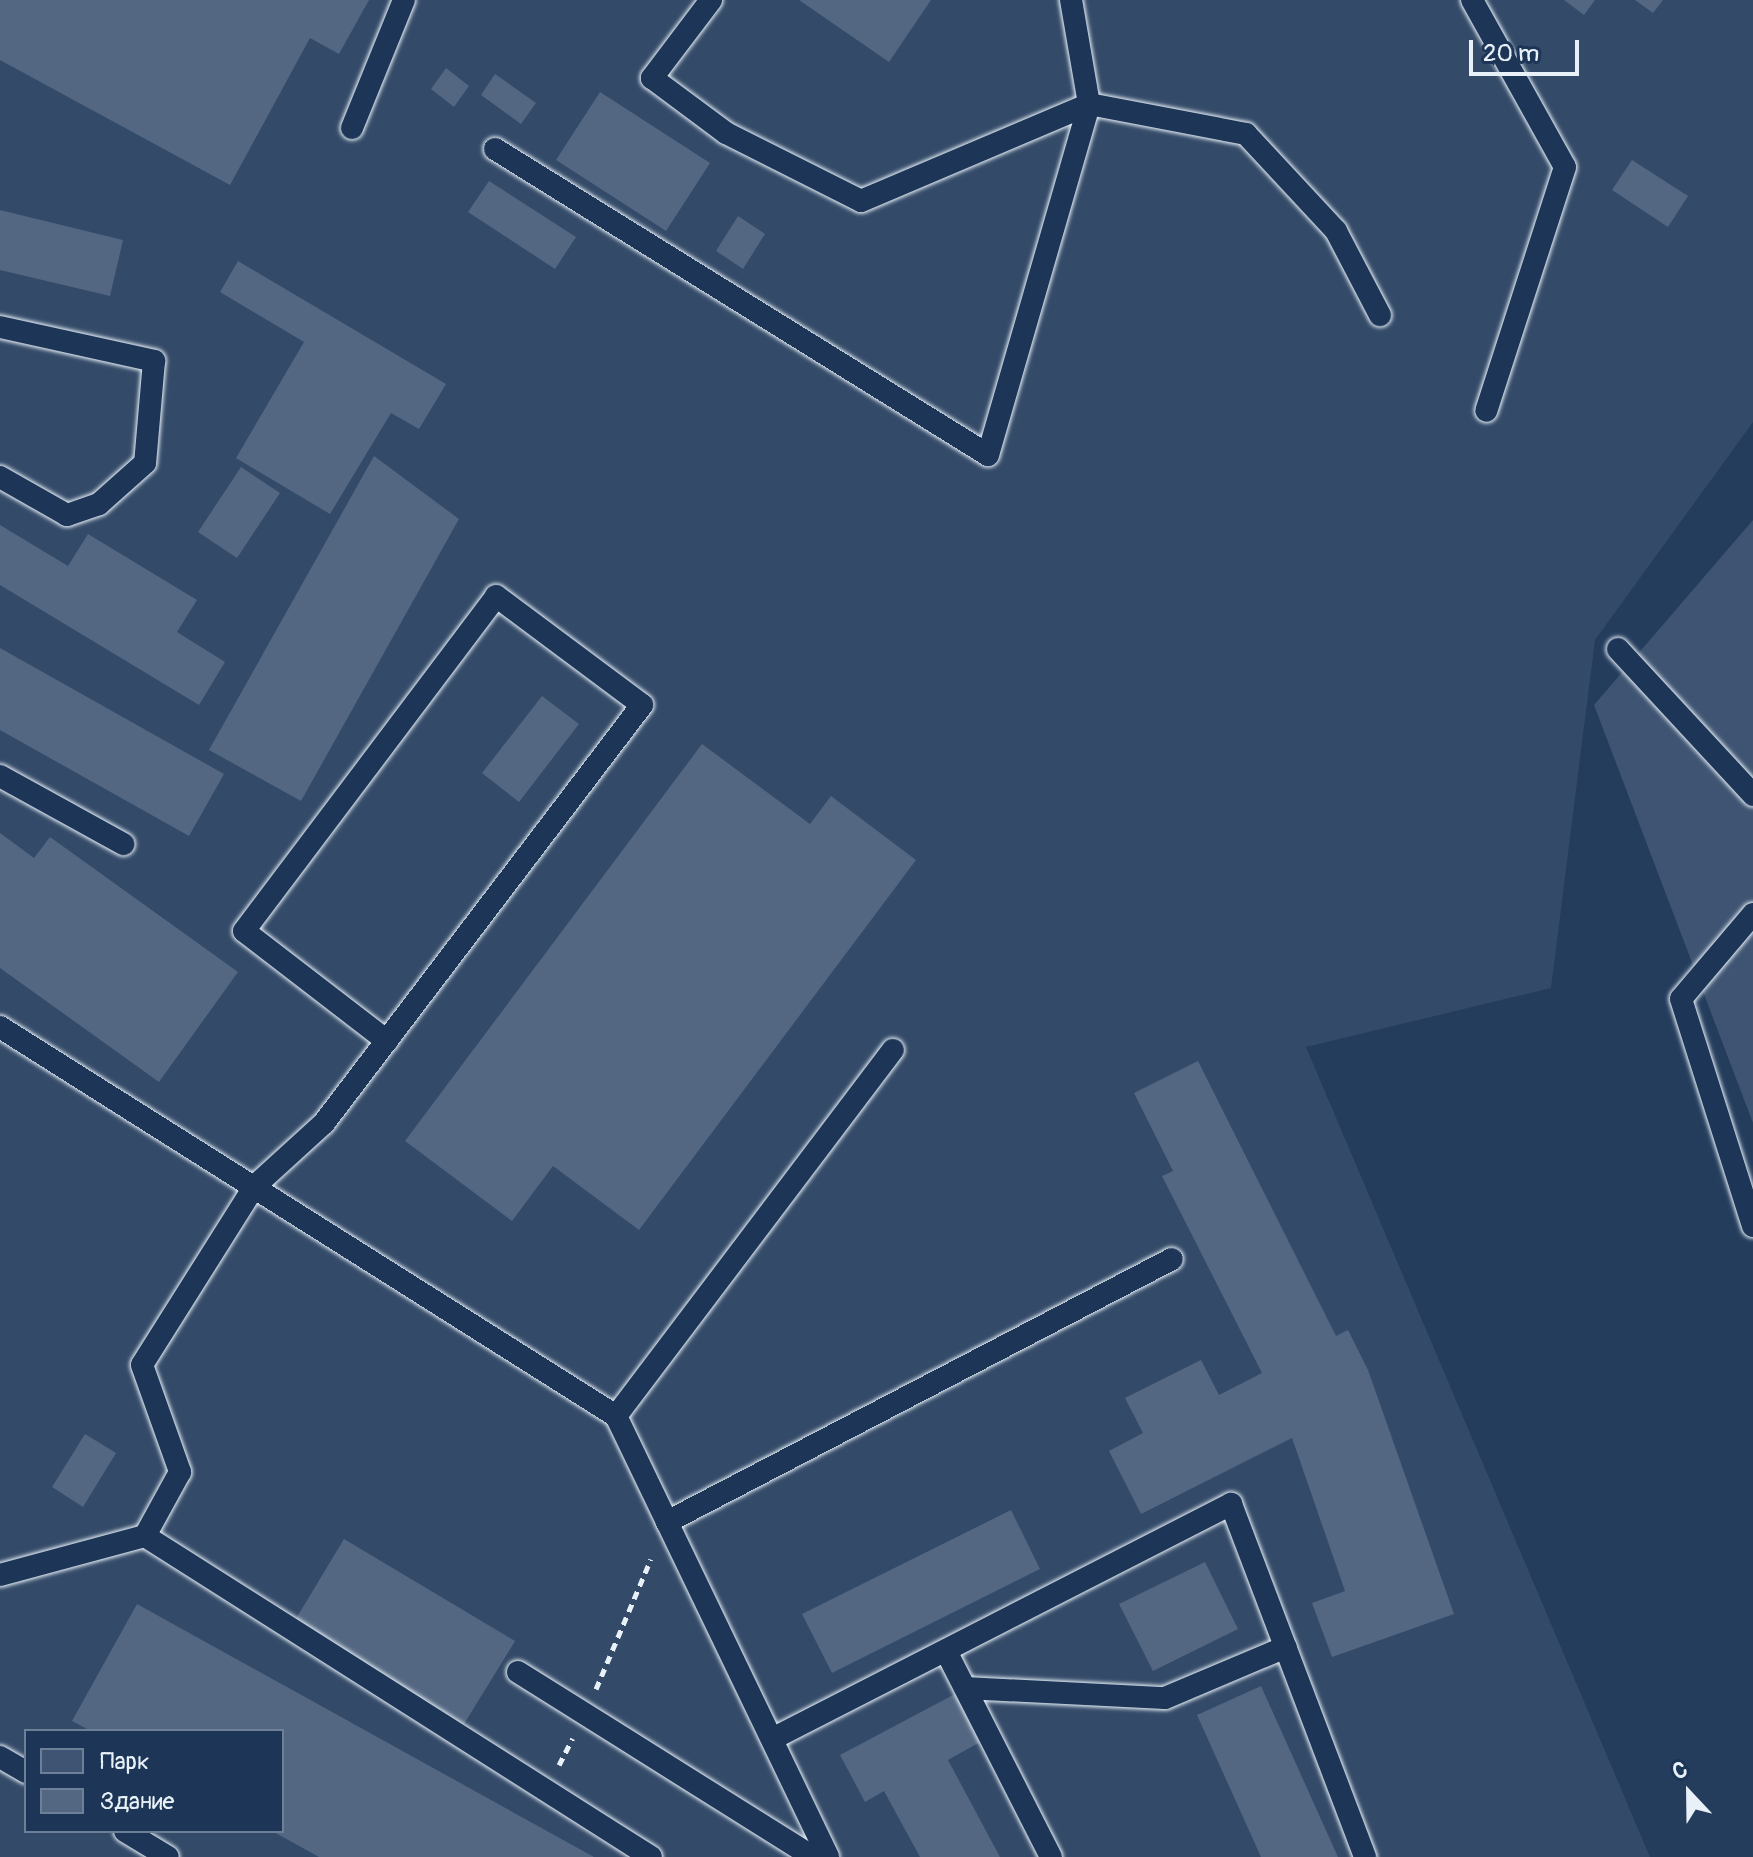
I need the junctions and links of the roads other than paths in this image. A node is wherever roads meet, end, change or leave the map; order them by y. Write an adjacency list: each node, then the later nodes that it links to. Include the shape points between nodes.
1 (404, 0): 6 (lane)
2 (711, 0): 5 (lane, via 652,78 726,133 861,201)
3 (1071, 0): 5 (lane)
4 (1472, 0): 10 (lane, via 1565,167)
5 (1089, 104): 7 (lane, via 988,455); 8 (lane, via 1246,134 1336,231)
6 (352, 128)
7 (495, 149)
8 (1380, 315)
9 (0, 327): 11 (lane, via 154,361 145,463 99,504 67,515)
10 (1486, 411)
11 (0, 477)
12 (1618, 649): 14 (lane)
13 (0, 776): 15 (lane)
14 (1753, 795)
15 (123, 844)
16 (1753, 914): 21 (lane, via 1681,999)
17 (0, 1027): 20 (lane)
18 (387, 1041): 18 (lane, via 244,931 496,596 642,705); 20 (lane, via 324,1123)
19 (893, 1050): 23 (lane)
20 (254, 1187): 23 (lane); 25 (lane, via 142,1365 180,1472)
21 (1753, 1226)
22 (1172, 1259): 24 (lane)
23 (616, 1416): 24 (lane)
24 (667, 1522): 31 (lane)
25 (145, 1536): 26 (lane); 36 (lane)
26 (0, 1575)
27 (1286, 1647): 28 (lane, via 1231,1504); 30 (lane, via 1165,1698); 40 (lane)
28 (946, 1651): 30 (lane); 31 (lane)
29 (518, 1672): 37 (lane)
30 (965, 1688): 39 (lane)
31 (772, 1739): 38 (lane)
32 (0, 1757): 33 (lane)
33 (24, 1771)
34 (128, 1833): 35 (lane)
35 (168, 1857)
36 (651, 1857)
37 (813, 1857)
38 (828, 1857)
39 (1051, 1857)
40 (1365, 1857)

